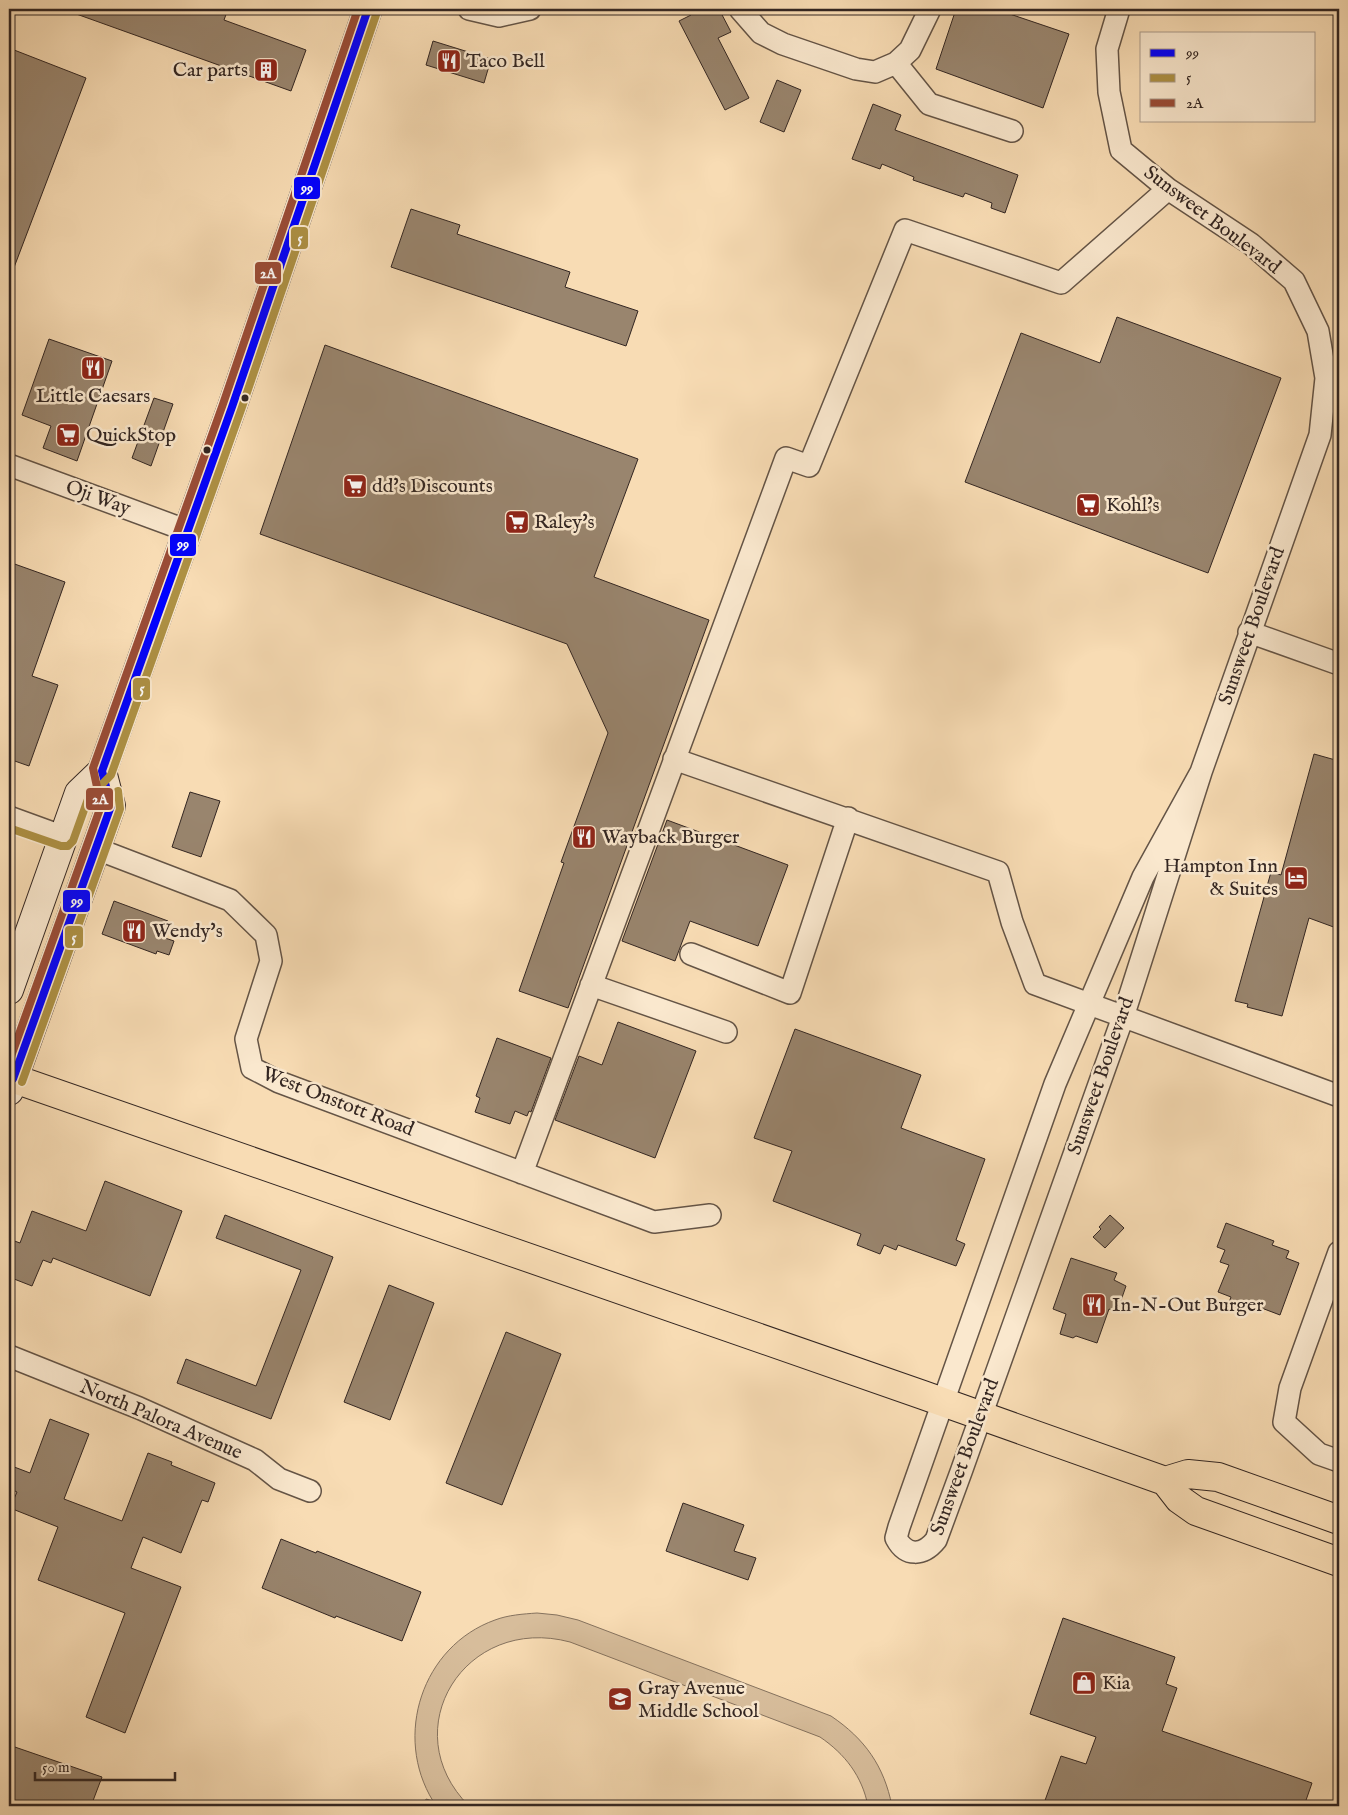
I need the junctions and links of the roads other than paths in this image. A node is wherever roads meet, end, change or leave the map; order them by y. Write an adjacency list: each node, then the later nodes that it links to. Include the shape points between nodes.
1 (368, 9): 11 (main road)
2 (469, 9): 3 (street, via 500,16)
3 (530, 9)
4 (740, 9): 7 (street, via 761,33 783,44 856,69 876,72)
5 (930, 9): 7 (street, via 910,50)
6 (1119, 9): 9 (street, Sunsweet Boulevard, via 1107,49 1109,92 1121,150)
7 (896, 64): 8 (street, via 929,104)
8 (1012, 131)
9 (1168, 189): 12 (street, Sunsweet Boulevard, via 1251,244 1294,281 1318,331 1326,378 1320,435); 14 (street, via 1061,283 905,230 809,466 786,458)
10 (9, 465): 11 (street, Oji Way)
11 (188, 531): 16 (main road)
12 (1249, 632): 13 (street); 15 (street, Sunsweet Boulevard)
13 (1339, 664)
14 (674, 759): 18 (street); 23 (street)
15 (1201, 772): 25 (street, Sunsweet Boulevard, via 1143,877); 26 (street, Sunsweet Boulevard)
16 (98, 775): 19 (main road, via 79,793); 20 (main road, via 111,806)
17 (9, 816): 19 (street)
18 (848, 818): 22 (street, via 790,993); 25 (street, via 998,872 1035,984)
19 (64, 838): 21 (main road, via 74,854 66,894); 24 (main road)
20 (97, 849): 21 (main road); 30 (street, West Onstott Road, via 230,900 266,935 271,961 246,1039 252,1068 279,1082)
21 (64, 937): 28 (main road)
22 (691, 954)
23 (591, 985): 27 (street); 30 (street)
24 (9, 990)
25 (1090, 1004): 26 (street); 34 (street, Sunsweet Boulevard, via 1055,1084)
26 (1123, 1017): 29 (street); 35 (street, Sunsweet Boulevard)
27 (726, 1032)
28 (10, 1082): 34 (highway)
29 (1339, 1096)
30 (522, 1173): 31 (street, West Onstott Road, via 654,1222)
31 (710, 1215)
32 (1339, 1252): 36 (street, via 1290,1388 1284,1422 1319,1454)
33 (9, 1356): 38 (street, North Palora Avenue, via 139,1408 255,1460 279,1479)
34 (944, 1402): 35 (highway); 35 (street, Sunsweet Boulevard, via 896,1538 910,1552 929,1548 936,1540)
35 (981, 1415): 37 (highway)
36 (1339, 1461)
37 (1165, 1481): 39 (highway, via 1188,1474 1218,1476); 40 (highway, via 1179,1499 1196,1511)
38 (310, 1491)
39 (1339, 1520)
40 (1339, 1562)

